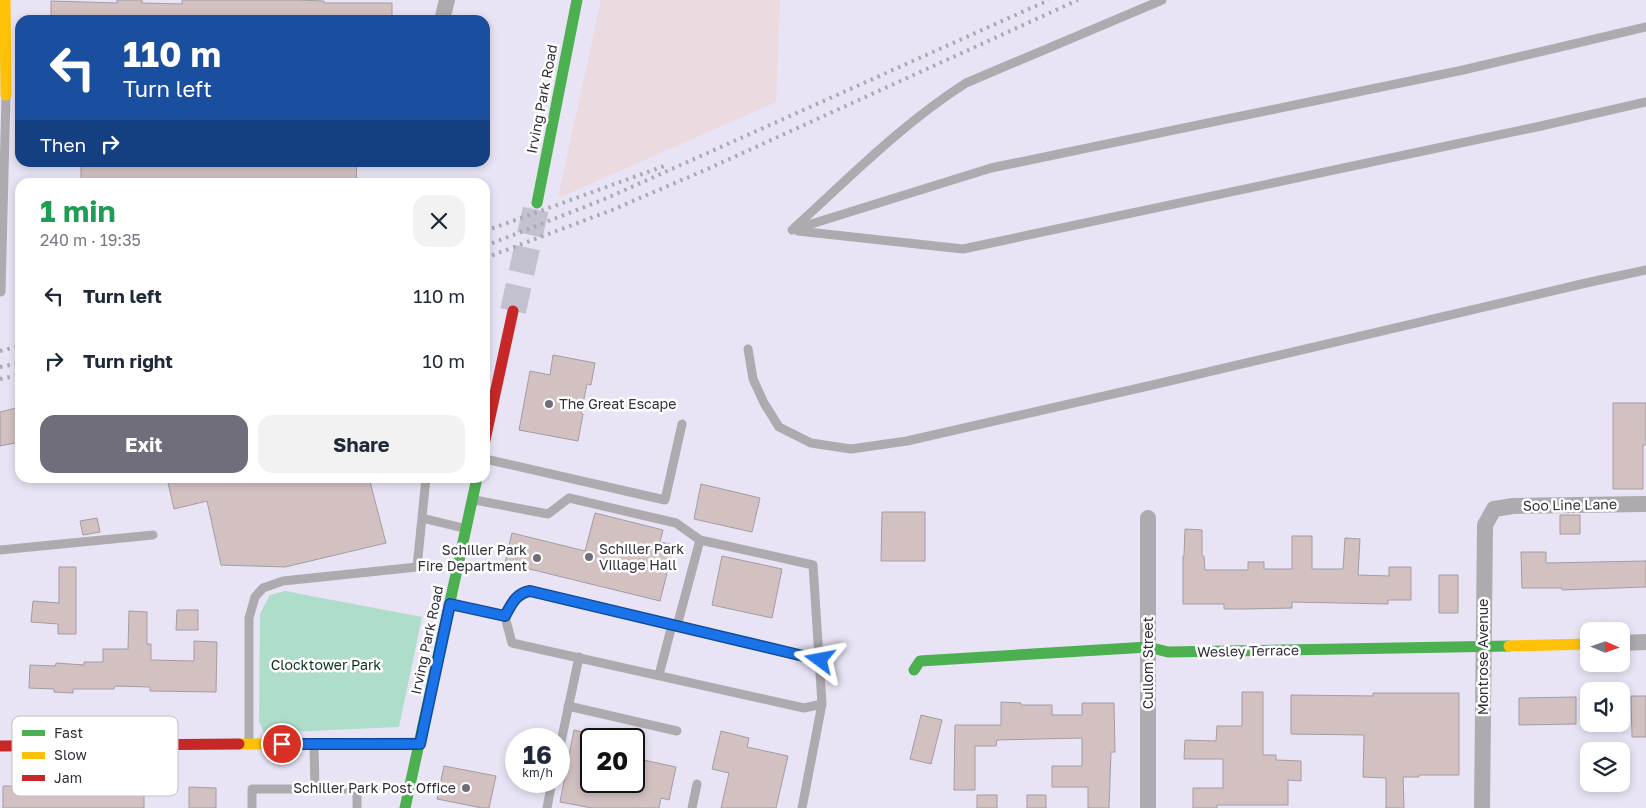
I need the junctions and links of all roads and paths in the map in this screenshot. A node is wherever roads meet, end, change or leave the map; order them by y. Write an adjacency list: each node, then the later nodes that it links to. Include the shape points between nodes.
1 (6, 0): 7 (street)
2 (447, 0): 5 (street)
3 (577, 0): 9 (street, Irving Park Road)
4 (1162, 0): 10 (lane, via 966,83 938,100)
5 (443, 15)
6 (1646, 27): 10 (lane, via 1463,70 991,168)
7 (9, 95): 12 (lane)
8 (1646, 102): 10 (lane, via 963,248)
9 (537, 203)
10 (792, 230)
11 (1646, 270): 14 (lane, via 907,441 851,449 811,443 779,427 753,379)
12 (2, 292)
13 (513, 311): 15 (street)
14 (748, 350)
15 (490, 417)
16 (682, 424): 17 (lane, via 665,500)
17 (490, 460)
18 (426, 483): 23 (lane)
19 (476, 483): 20 (street, Irving Park Road)
20 (472, 499): 25 (street, Irving Park Road); 27 (lane, via 548,514 569,498 676,523)
21 (1646, 504): 22 (street, Soo Line Lane)
22 (1494, 508): 35 (street, Montrose Avenue, via 1485,525)
23 (422, 518): 25 (lane); 45 (lane, via 417,568 282,581 263,588 255,597 249,618)
24 (1148, 518): 36 (street, Cullom Street)
25 (466, 529): 29 (street, Irving Park Road)
26 (153, 535): 28 (lane)
27 (700, 540): 31 (lane); 38 (lane, via 813,565)
28 (0, 550)
29 (450, 604): 30 (lane); 47 (street, Irving Park Road)
30 (505, 616): 31 (lane, via 515,599 530,591); 37 (lane, via 512,643)
31 (674, 625): 38 (lane); 40 (lane)
32 (1646, 642): 33 (street)
33 (1630, 643)
34 (1580, 644): 35 (street, Wesley Terrace)
35 (1483, 646): 36 (street, Wesley Terrace, via 1168,652); 59 (street, Montrose Avenue)
36 (1148, 647): 39 (street, Wesley Terrace, via 920,661); 58 (street, Cullom Street)
37 (579, 657): 40 (lane); 42 (lane)
38 (820, 660): 41 (lane)
39 (914, 670)
40 (658, 675): 41 (lane, via 804,708)
41 (822, 704): 57 (lane)
42 (568, 706): 43 (lane); 44 (lane)
43 (564, 728)
44 (677, 731)
45 (249, 744): 46 (street); 48 (street)
46 (314, 744): 47 (street); 50 (lane)
47 (420, 744): 54 (street, Irving Park Road)
48 (178, 745)
49 (696, 784): 56 (lane)
50 (315, 789): 52 (lane, via 252,789); 53 (lane, via 357,789)
51 (549, 793): 55 (lane)
52 (252, 808)
53 (357, 808)
54 (405, 808)
55 (546, 808)
56 (692, 808)
57 (802, 808)
58 (1148, 808)
59 (1482, 808)

